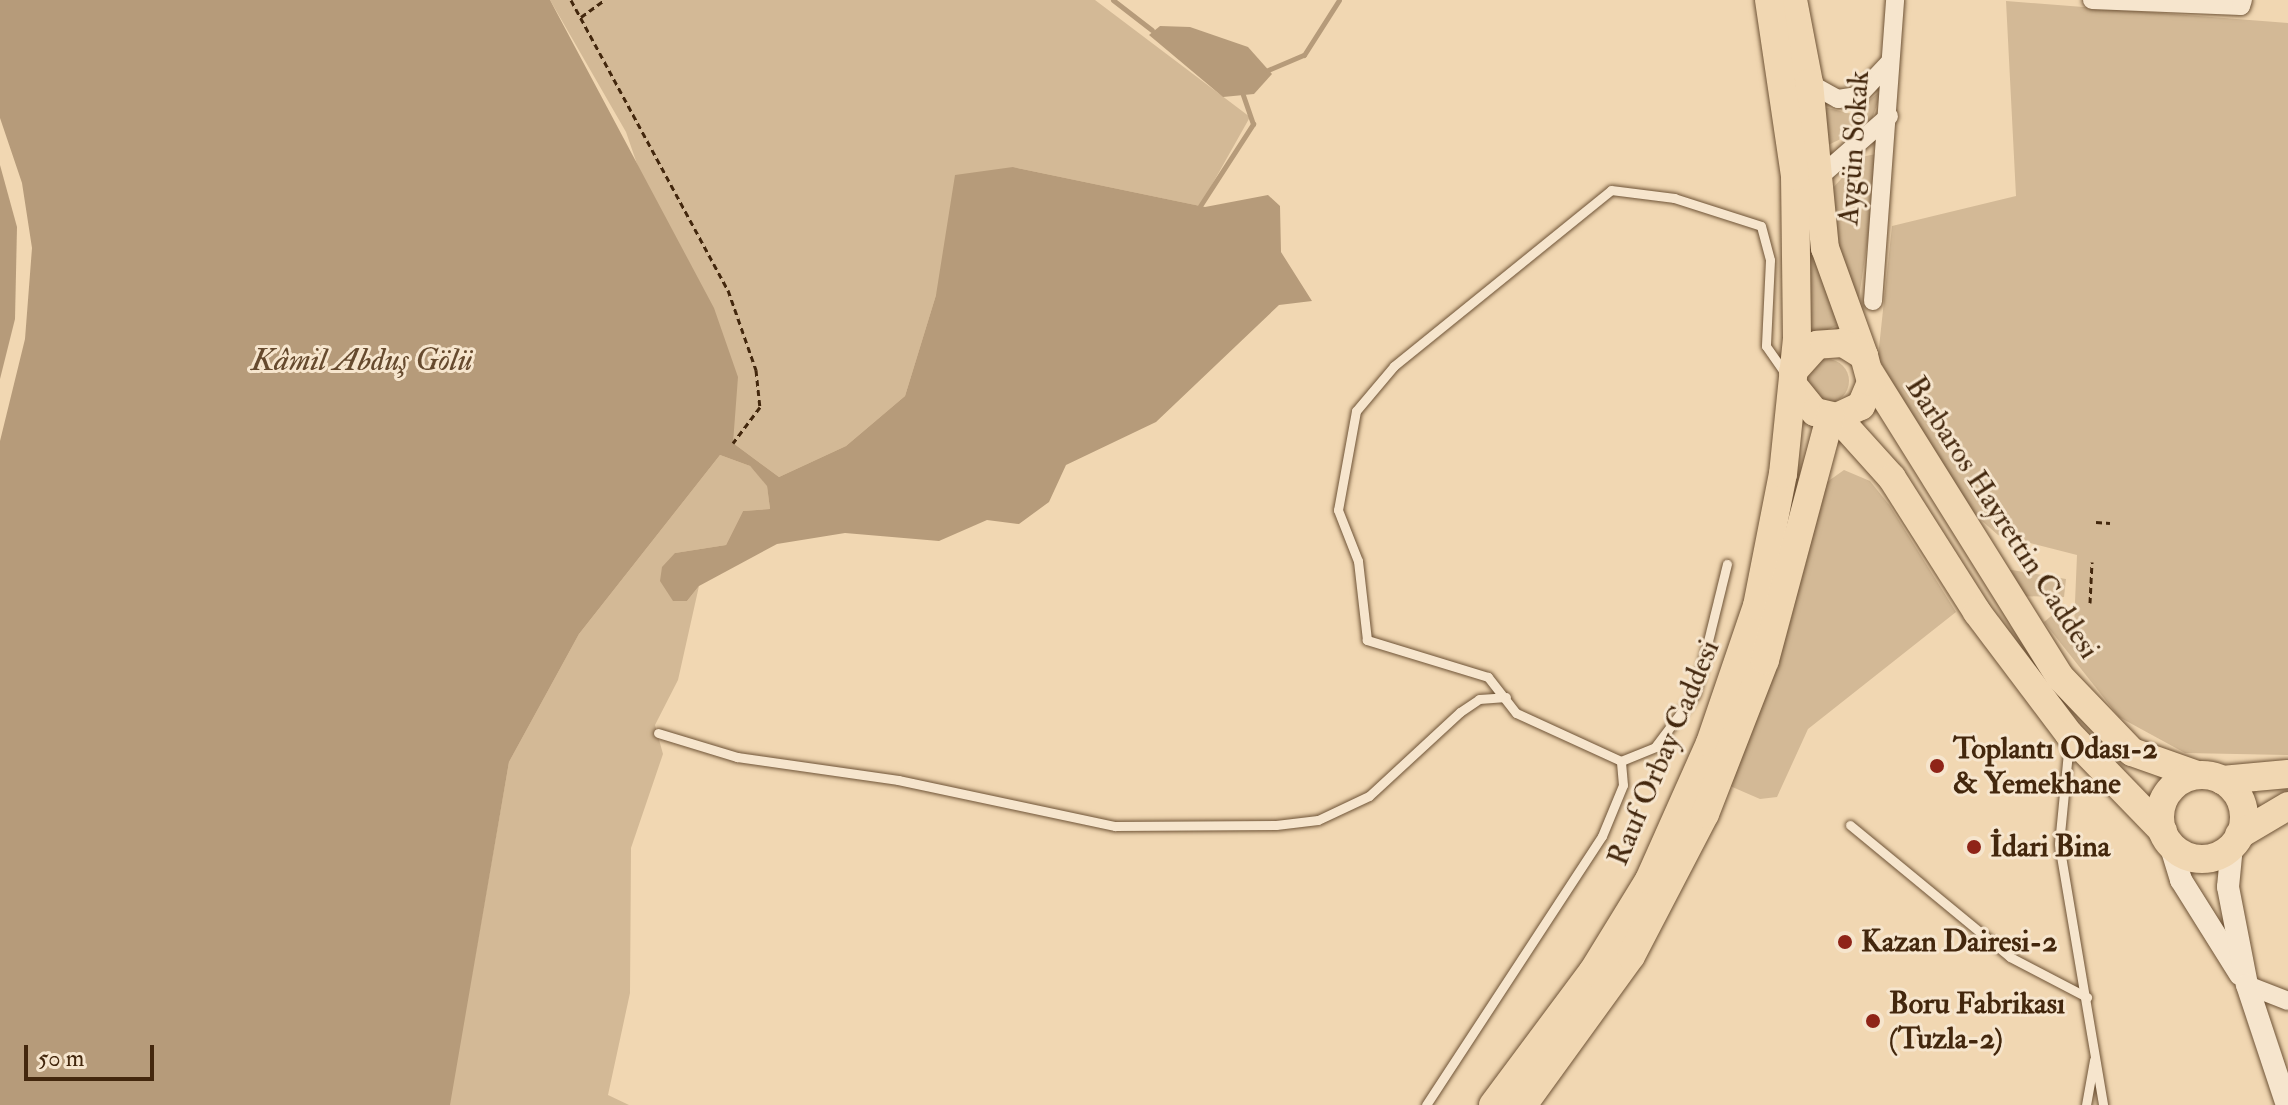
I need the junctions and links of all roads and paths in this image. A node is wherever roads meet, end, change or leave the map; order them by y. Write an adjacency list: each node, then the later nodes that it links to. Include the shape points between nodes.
1 (571, 0): 8 (path)
2 (604, 0): 8 (path)
3 (1769, 0): 15 (main road, Rauf Orbay Caddesi, via 1795,176)
4 (1793, 0): 10 (main road)
5 (1895, 0): 9 (street, Aygün Sokak)
6 (2092, 0): 7 (street)
7 (2242, 3)
8 (581, 17): 17 (path, via 728,290 756,370 760,407)
9 (1888, 64): 10 (street, via 1858,96 1838,99); 11 (street, Aygün Sokak)
10 (1809, 83): 12 (main road)
11 (1890, 115): 12 (street, via 1877,134); 13 (street, Aygün Sokak)
12 (1816, 180): 14 (main road, via 1831,271)
13 (1873, 301)
14 (1867, 364): 15 (main road, via 1830,342 1807,352); 16 (main road, via 1861,406); 30 (main road, Barbaros Hayrettin Caddesi, via 2060,677 2132,752)
15 (1793, 379): 16 (main road, via 1805,405); 25 (lane, via 1766,346 1770,260 1761,226 1674,198 1611,190 1394,366 1356,411 1340,490 1367,640 1488,677); 40 (main road, Rauf Orbay Caddesi, via 1757,606 1681,813 1593,971)
16 (1834, 417): 18 (main road, Rauf Orbay Caddesi); 19 (main road)
17 (733, 443)
18 (1814, 470): 19 (main road, via 1850,454); 41 (main road, Rauf Orbay Caddesi, via 1765,660 1685,860 1631,956)
19 (1886, 471): 27 (main road, via 1977,612)
20 (2096, 522): 21 (path)
21 (2110, 523)
22 (2092, 562): 24 (path)
23 (1727, 564): 28 (lane, via 1695,694 1655,747)
24 (2090, 603)
25 (1506, 697): 26 (lane, via 1479,699 1460,712 1369,796 1318,820 1276,825 1115,826 898,780 737,757); 28 (lane, via 1516,713)
26 (658, 733)
27 (2069, 734): 33 (main road); 36 (lane, via 2059,844)
28 (1621, 761): 39 (lane, via 1623,785 1602,836)
29 (2288, 774): 30 (main road)
30 (2209, 777): 33 (main road, via 2166,795); 34 (main road, via 2239,798)
31 (2288, 806): 34 (main road)
32 (1850, 825): 36 (lane, via 2010,957)
33 (2166, 838): 34 (main road, via 2208,858); 35 (street, via 2181,880)
34 (2236, 841): 35 (street, via 2228,887)
35 (2247, 985): 37 (street); 44 (street)
36 (2087, 997): 38 (lane)
37 (2288, 1001)
38 (2096, 1048): 42 (lane); 43 (lane)
39 (1426, 1105)
40 (1493, 1105)
41 (1523, 1105)
42 (2086, 1105)
43 (2103, 1105)
44 (2287, 1105)

